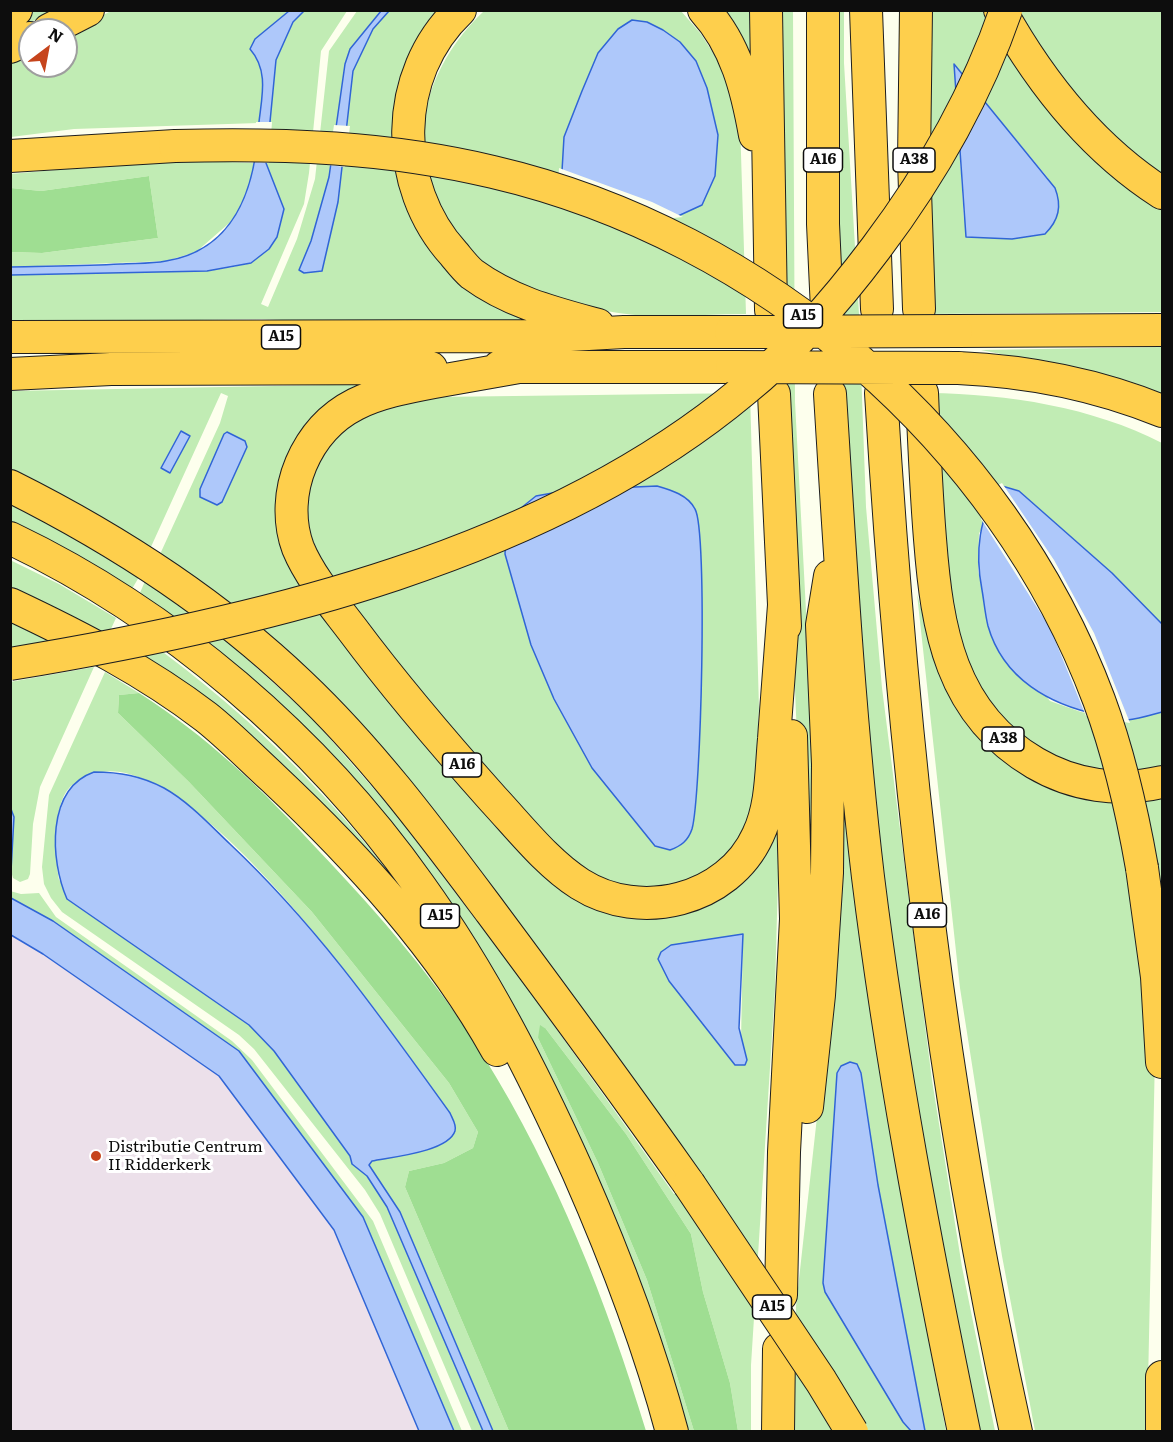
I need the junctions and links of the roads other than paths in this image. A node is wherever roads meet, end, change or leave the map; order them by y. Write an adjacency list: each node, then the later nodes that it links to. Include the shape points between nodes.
1 (16, 10): 12 (highway)
2 (88, 10): 13 (highway)
3 (460, 10): 22 (highway, A15, via 432,46 416,78 408,108 412,178 423,210 442,242 471,273 503,293 535,307)
4 (704, 10): 17 (highway, via 732,51 745,88)
5 (766, 10): 17 (highway)
6 (823, 10): 20 (highway, A16)
7 (866, 10): 15 (highway, A16)
8 (883, 10): 15 (highway, A16)
9 (915, 10): 18 (highway, A38, via 914,161)
10 (1000, 10): 16 (highway, via 1053,93 1116,158)
11 (1006, 10): 36 (highway, A15, bridge, via 990,58 937,159 848,285 784,355 742,392 642,463 545,514 390,575 298,603 134,643)
12 (10, 13)
13 (72, 18)
14 (10, 156): 38 (highway, A15, bridge, via 175,146 296,146 372,150 497,173 562,192 661,231 793,308 912,411 977,484 1059,613 1098,698 1118,760 1142,868 1157,977)
15 (872, 188): 24 (highway, A16)
16 (1162, 192)
17 (767, 200): 19 (highway)
18 (920, 309)
19 (771, 310)
20 (826, 310)
21 (1162, 330): 24 (highway, bridge, via 956,331)
22 (624, 332): 23 (highway, A15, via 552,336); 24 (highway, A15, bridge, via 731,332)
23 (10, 338)
24 (878, 351): 25 (highway, A15, bridge, via 732,367); 30 (highway, bridge, via 958,368 1043,377 1103,391); 46 (highway, A16, via 892,588 926,911 974,1220)
25 (519, 367): 26 (highway, A15, via 123,369); 35 (highway, A16, via 383,392 343,411 319,434 300,466 292,495 292,522 303,559 375,660 453,755 571,877 616,899 657,903 695,895 726,877 742,861 759,834 767,805)
26 (10, 374)
27 (922, 393): 37 (highway, A38, via 925,482 940,628 965,694 985,723 1009,745 1046,769 1072,780 1105,786)
28 (774, 394): 35 (highway, A16)
29 (830, 394): 32 (highway, A16)
30 (1157, 411)
31 (10, 486): 44 (highway, A15, bridge, via 125,548 208,606 300,684 382,771 596,1052 797,1343)
32 (838, 522): 35 (highway, A16, via 822,625 828,873 819,994 782,1286 784,1152 796,919); 45 (highway, A16, via 868,877 913,1176)
33 (10, 538): 39 (highway, A15, via 108,591 150,620 265,712 372,825 419,884 510,1033 558,1127)
34 (10, 604): 39 (highway, A15, via 125,664 227,735 306,809 374,882 425,943 489,1035 541,1129 586,1228)
35 (784, 604)
36 (10, 664)
37 (1162, 782)
38 (1162, 1062)
39 (626, 1288): 42 (highway, A15)
40 (779, 1349): 43 (highway)
41 (1162, 1377): 47 (highway)
42 (672, 1431)
43 (778, 1431)
44 (852, 1431)
45 (964, 1431)
46 (1016, 1431)
47 (1162, 1431)

